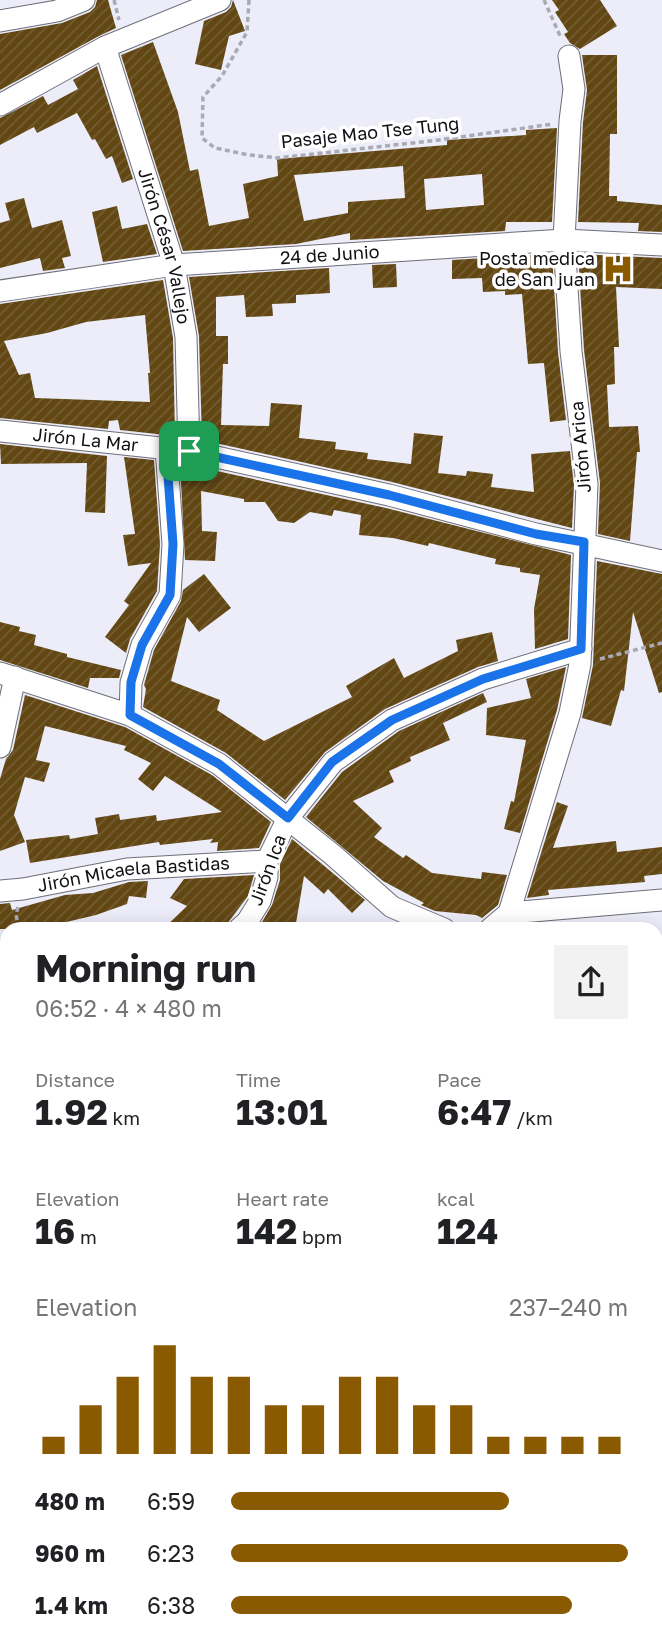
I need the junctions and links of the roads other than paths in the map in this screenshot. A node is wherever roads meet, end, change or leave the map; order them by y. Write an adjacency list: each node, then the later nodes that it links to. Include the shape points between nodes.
1 (84, 0): 3 (street, via 57,11)
2 (220, 0): 4 (street)
3 (0, 21)
4 (105, 47): 6 (street); 9 (street, Jirón César Vallejo)
5 (569, 56): 7 (street, Jirón Arica, via 574,89)
6 (0, 105)
7 (564, 240): 8 (street, 24 de Junio); 9 (street, 24 de Junio); 14 (street, Jirón Arica, via 587,484)
8 (662, 244)
9 (174, 265): 10 (street, 24 de Junio); 13 (street, Jirón César Vallejo, via 186,337)
10 (0, 291)
11 (0, 431): 12 (street, Jirón La Mar)
12 (166, 449): 13 (street, Jirón La Mar); 18 (street, via 173,544 170,595 142,645 131,682)
13 (189, 451): 14 (street, Jirón La Mar)
14 (584, 542): 15 (street, Jirón La Mar); 16 (street, Jirón Arica)
15 (662, 561)
16 (580, 656): 20 (street, Jirón Ica, via 483,679 392,720 332,762); 24 (street, Jirón Arica, via 570,713)
17 (8, 675): 18 (street); 19 (street)
18 (130, 715): 20 (street, via 219,764)
19 (0, 747)
20 (288, 818): 21 (street, Jirón Ica); 26 (street, via 392,907)
21 (267, 861): 22 (street, Jirón Micaela Bastidas, via 127,869); 25 (street, Jirón Ica, via 260,901)
22 (0, 891)
23 (662, 900): 24 (street)
24 (509, 913): 27 (street)
25 (247, 922)
26 (427, 922)
27 (499, 922)

